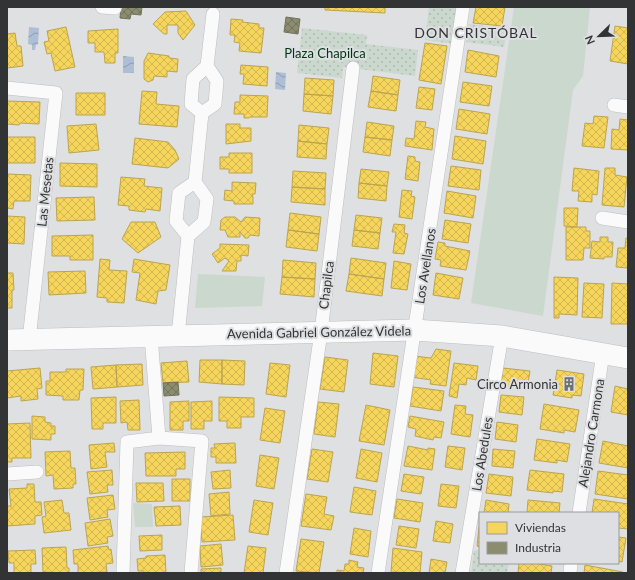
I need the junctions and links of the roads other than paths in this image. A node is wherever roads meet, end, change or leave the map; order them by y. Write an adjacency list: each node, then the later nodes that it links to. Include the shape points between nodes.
1 (463, 7): 13 (street, Los Avellanos)
2 (213, 14): 3 (street)
3 (207, 66): 8 (street, via 217,81 215,104); 8 (street, via 193,79 191,104)
4 (353, 68): 14 (street, Chapilca)
5 (7, 88): 19 (street, Las Mesetas, via 56,93)
6 (614, 105): 7 (street)
7 (628, 107)
8 (202, 113): 9 (street)
9 (195, 182): 12 (street, via 207,199 204,222); 12 (street, via 179,193 176,221)
10 (602, 218): 11 (street)
11 (628, 222)
12 (188, 236): 16 (street)
13 (414, 330): 14 (main road, Avenida Gabriel González Videla); 17 (main road, Avenida Gabriel González Videla); 29 (street, Los Avellanos)
14 (321, 332): 16 (main road, Avenida Gabriel González Videla); 28 (street, Chapilca)
15 (151, 336): 16 (main road, Avenida Gabriel González Videla); 19 (main road, Avenida Gabriel González Videla); 22 (street)
16 (178, 336)
17 (502, 336): 20 (main road, Avenida Gabriel González Videla); 30 (street, Los Abedules)
18 (7, 340): 19 (main road, Avenida Gabriel González Videla)
19 (29, 340)
20 (603, 353): 21 (main road, Avenida Gabriel González Videla); 25 (street, Alejandro Carmona)
21 (628, 358)
22 (159, 438): 26 (street, via 127,442); 27 (street, via 202,441)
23 (38, 472): 24 (street)
24 (7, 474)
25 (579, 512)
26 (123, 573)
27 (191, 573)
28 (286, 573)
29 (378, 573)
30 (462, 573)

